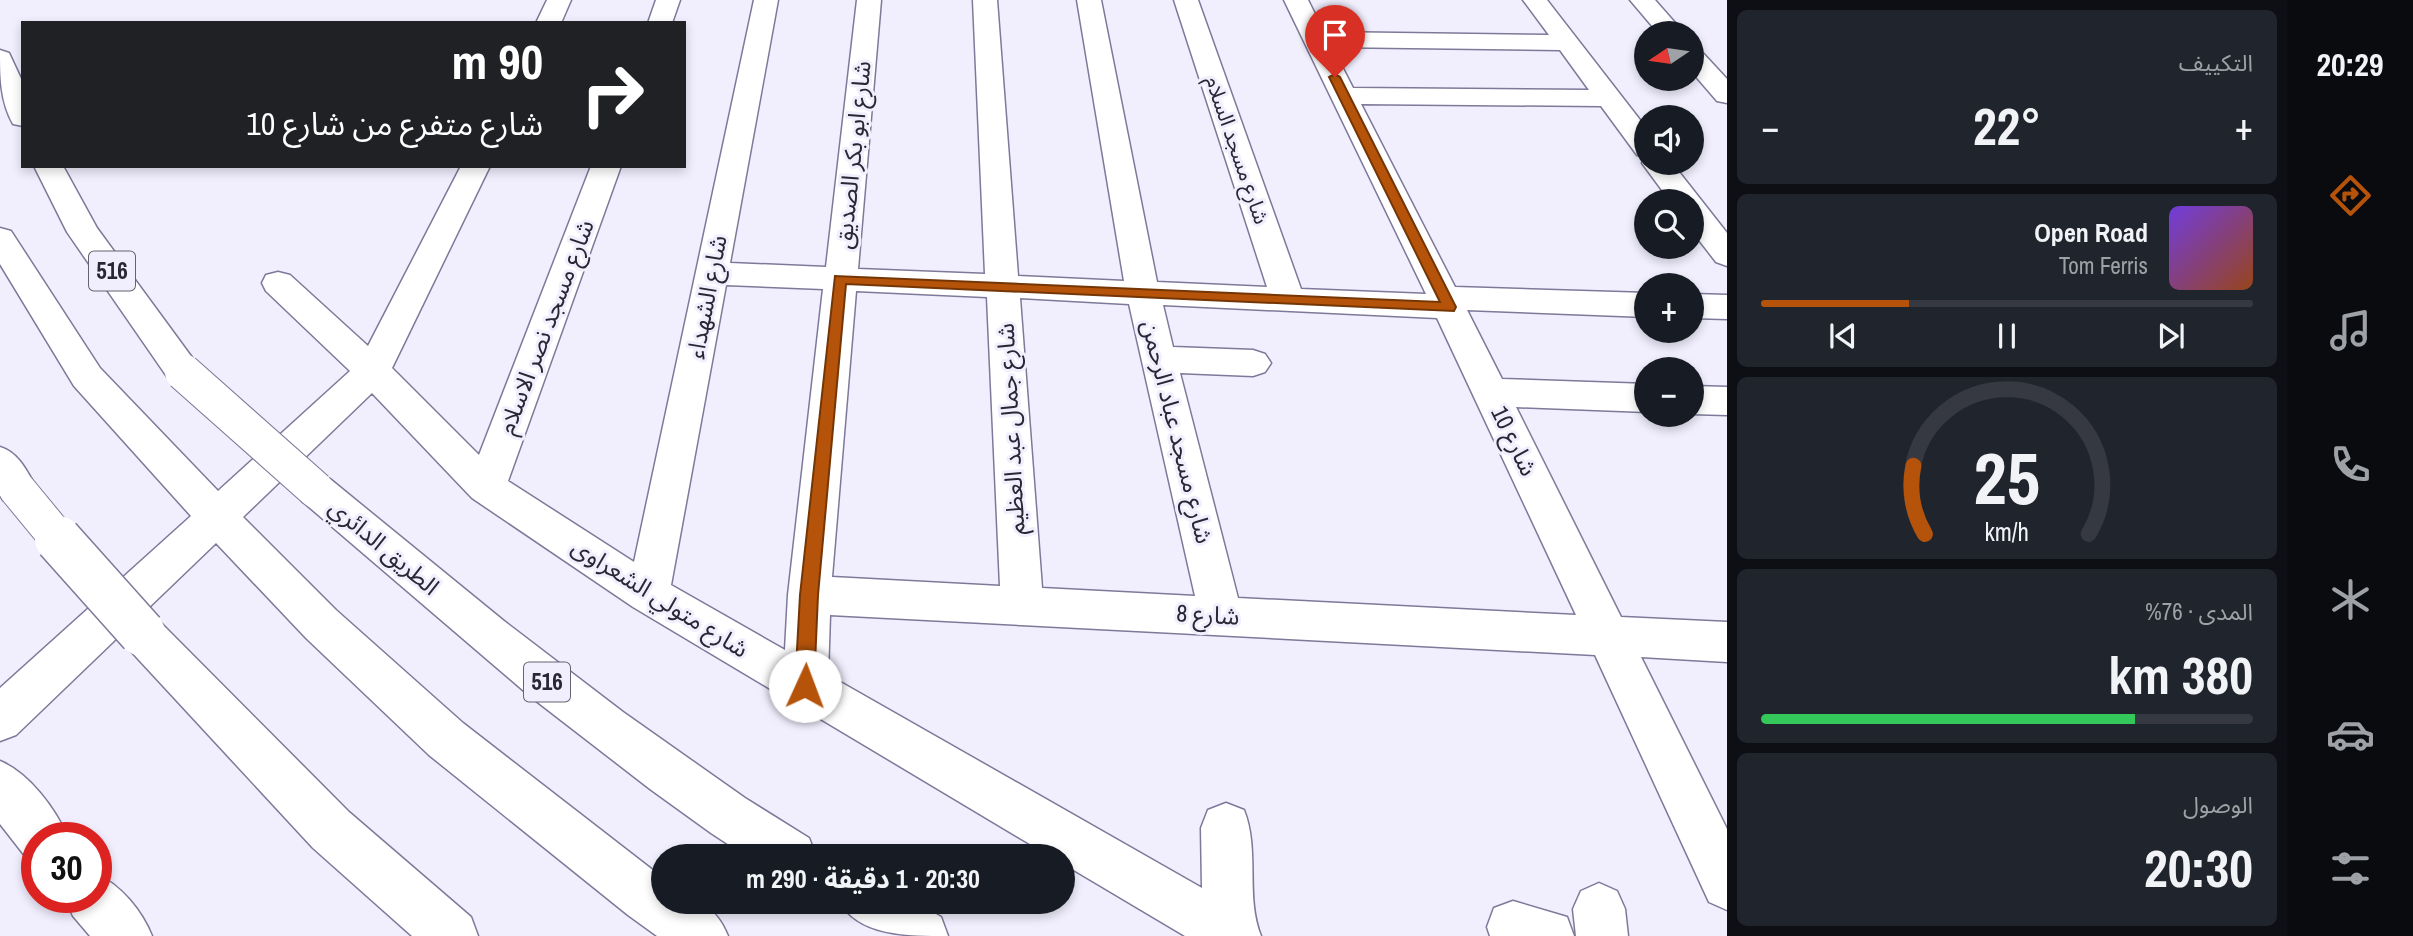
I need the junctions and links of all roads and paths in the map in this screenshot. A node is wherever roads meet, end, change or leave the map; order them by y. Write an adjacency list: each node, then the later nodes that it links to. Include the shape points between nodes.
1 (559, 0): 11 (main road)
2 (668, 0): 12 (main road)
3 (766, 0): 31 (main road, شارع الشهداء)
4 (869, 0): 32 (main road, شارع ابو بكر الصديق)
5 (985, 0): 34 (main road, شارع جمال عبد العظيم)
6 (1089, 0): 35 (main road, شارع مسجد عباد الرحمن)
7 (1186, 0): 36 (main road, شارع مسجد السلام)
8 (1296, 0): 14 (main road, شارع 10)
9 (1535, 0): 15 (main road)
10 (1642, 0): 13 (main road)
11 (549, 21)
12 (661, 21)
13 (1660, 21)
14 (1316, 39): 15 (main road); 19 (main road, شارع 10)
15 (1568, 43): 20 (main road)
16 (0, 58): 21 (main road)
17 (1704, 69): 18 (main road)
18 (1727, 95)
19 (1345, 96): 20 (main road); 37 (main road, شارع 10)
20 (1609, 98): 22 (main road)
21 (21, 113)
22 (1634, 132)
23 (49, 168): 61 (main road, الطريق الدائري / 516, bridge, via 83,232 183,372 521,662)
24 (475, 168): 43 (main road)
25 (605, 168): 49 (main road, شارع مسجد نصر الاسلام)
26 (1666, 175): 27 (main road)
27 (1677, 189)
28 (1704, 225): 30 (main road)
29 (0, 238): 68 (main road, via 87,377 321,624 446,739)
30 (1727, 255)
31 (712, 273): 32 (main road); 50 (main road, شارع الشهداء)
32 (840, 279): 34 (main road); 51 (main road, شارع ابو بكر الصديق)
33 (278, 283): 43 (main road, شارع متولي الشعراوى)
34 (1002, 287): 35 (main road); 52 (main road, شارع جمال عبد العظيم)
35 (1143, 293): 36 (main road); 41 (main road, شارع مسجد عباد الرحمن)
36 (1288, 299): 37 (main road)
37 (1447, 303): 38 (main road); 44 (main road, شارع 10)
38 (1634, 305)
39 (1704, 306): 40 (main road)
40 (1727, 307)
41 (1159, 359): 42 (main road); 53 (main road, شارع مسجد عباد الرحمن)
42 (1253, 363)
43 (373, 371): 49 (main road, شارع متولي الشعراوى); 57 (main road)
44 (1491, 392): 45 (main road); 54 (main road, شارع 10)
45 (1634, 398)
46 (1704, 400): 47 (main road)
47 (1727, 401)
48 (9, 476): 67 (main road, bridge, via 85,570 331,830)
49 (486, 487): 50 (main road, شارع متولي الشعراوى)
50 (648, 594): 56 (main road, شارع متولي الشعراوى)
51 (809, 595): 52 (main road, شارع 8); 56 (main road, شارع ابو بكر الصديق)
52 (1021, 606): 53 (main road, شارع 8)
53 (1221, 615): 54 (main road, شارع 8)
54 (1607, 635): 55 (main road, شارع 8); 62 (main road, شارع 10)
55 (1727, 642)
56 (805, 686): 65 (main road, شارع متولي الشعراوى)
57 (0, 719)
58 (0, 785): 59 (main road)
59 (30, 822)
60 (1226, 828): 65 (main road)
61 (772, 844)
62 (1726, 879)
63 (105, 913): 66 (main road)
64 (886, 914): 69 (main road)
65 (1232, 934)
66 (126, 936)
67 (452, 936)
68 (702, 936)
69 (922, 936)

